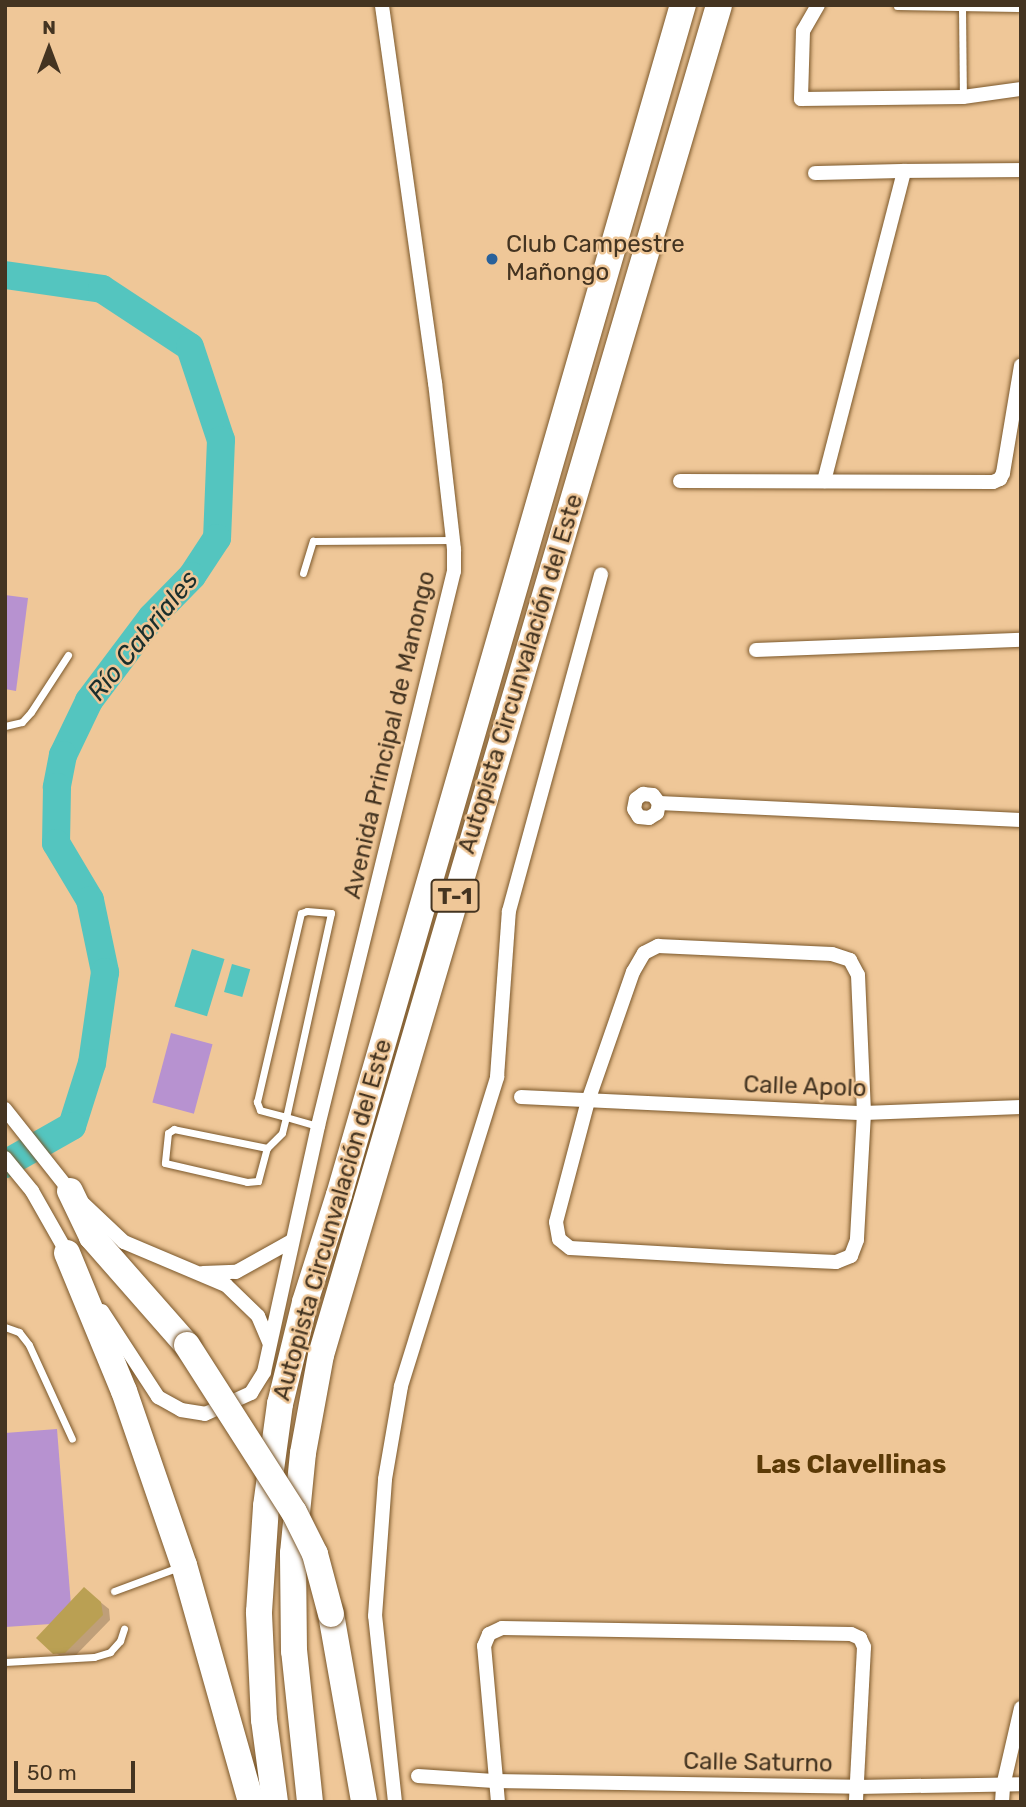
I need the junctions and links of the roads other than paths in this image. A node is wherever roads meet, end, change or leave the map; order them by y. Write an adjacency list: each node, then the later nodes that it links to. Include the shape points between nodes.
1 (382, 5): 16 (street, Avenida Principal de Manongo)
2 (683, 5): 52 (highway, Autopista Circunvalación del Este / T-1, via 305,1302 280,1404 265,1506 260,1612 264,1720)
3 (719, 5): 53 (highway, Autopista Circunvalación del Este / T-1, via 321,1355 303,1453 293,1553 294,1651)
4 (818, 5): 9 (street, via 803,31 801,99)
5 (897, 6): 6 (lane)
6 (962, 8): 7 (lane); 9 (lane)
7 (1018, 8)
8 (1021, 89): 9 (street)
9 (963, 97)
10 (1021, 170): 11 (street)
11 (904, 171): 12 (street); 15 (street)
12 (815, 173)
13 (1021, 365): 15 (street, via 1000,479)
14 (680, 481): 15 (street)
15 (824, 481)
16 (453, 540): 17 (lane, via 313,541); 31 (street, Avenida Principal de Manongo, via 454,571)
17 (303, 573)
18 (601, 574): 55 (street, via 509,911 497,1077 401,1386 385,1479 375,1616)
19 (1021, 640): 20 (street)
20 (756, 650)
21 (68, 655): 22 (lane, via 31,712 22,722)
22 (5, 726)
23 (659, 803): 24 (street)
24 (1021, 820)
25 (521, 1097): 26 (street, Calle Apolo)
26 (588, 1101): 29 (street, Calle Apolo); 29 (street, via 644,953 672,946 832,954 850,960 858,975); 29 (street, via 556,1222 559,1239 570,1248 836,1262 851,1256 857,1240)
27 (1021, 1107): 29 (street, Calle Apolo)
28 (5, 1109): 34 (street)
29 (864, 1113)
30 (286, 1117): 30 (lane, via 260,1110 257,1102 301,913 331,914); 31 (lane); 32 (lane, via 282,1133)
31 (318, 1126): 35 (street, Avenida Principal de Manongo)
32 (267, 1148): 32 (lane, via 174,1129 168,1133 165,1163 252,1182 258,1181)
33 (5, 1158): 36 (street, Avenida Principal de Manongo, via 32,1191)
34 (70, 1191): 37 (street, via 124,1242); 54 (highway, bridge, via 92,1237 187,1345 294,1511 315,1554 331,1614)
35 (292, 1241): 37 (street, via 236,1272); 39 (street, Avenida Principal de Manongo)
36 (67, 1253): 39 (street, Avenida Principal de Manongo, via 142,1378 158,1397 181,1410 205,1414 251,1393 264,1372); 41 (highway, via 124,1391)
37 (195, 1273): 39 (street, via 226,1285 239,1297 258,1316)
38 (5, 1327): 40 (lane, via 19,1332 29,1345)
39 (269, 1342)
40 (72, 1439)
41 (184, 1565): 42 (lane); 51 (highway)
42 (114, 1591)
43 (124, 1629): 44 (lane, via 110,1652 94,1657)
44 (5, 1662)
45 (1021, 1708): 49 (street)
46 (418, 1776): 47 (street, Calle Saturno)
47 (494, 1781): 50 (street, Calle Saturno); 50 (street, via 484,1646 489,1634 502,1628 851,1634 860,1638 864,1647); 56 (street)
48 (1021, 1784): 49 (street, Calle Saturno)
49 (1003, 1786): 50 (street, Calle Saturno); 57 (street)
50 (856, 1795)
51 (251, 1802)
52 (275, 1802)
53 (310, 1802)
54 (364, 1802)
55 (395, 1802)
56 (498, 1802)
57 (1002, 1802)

